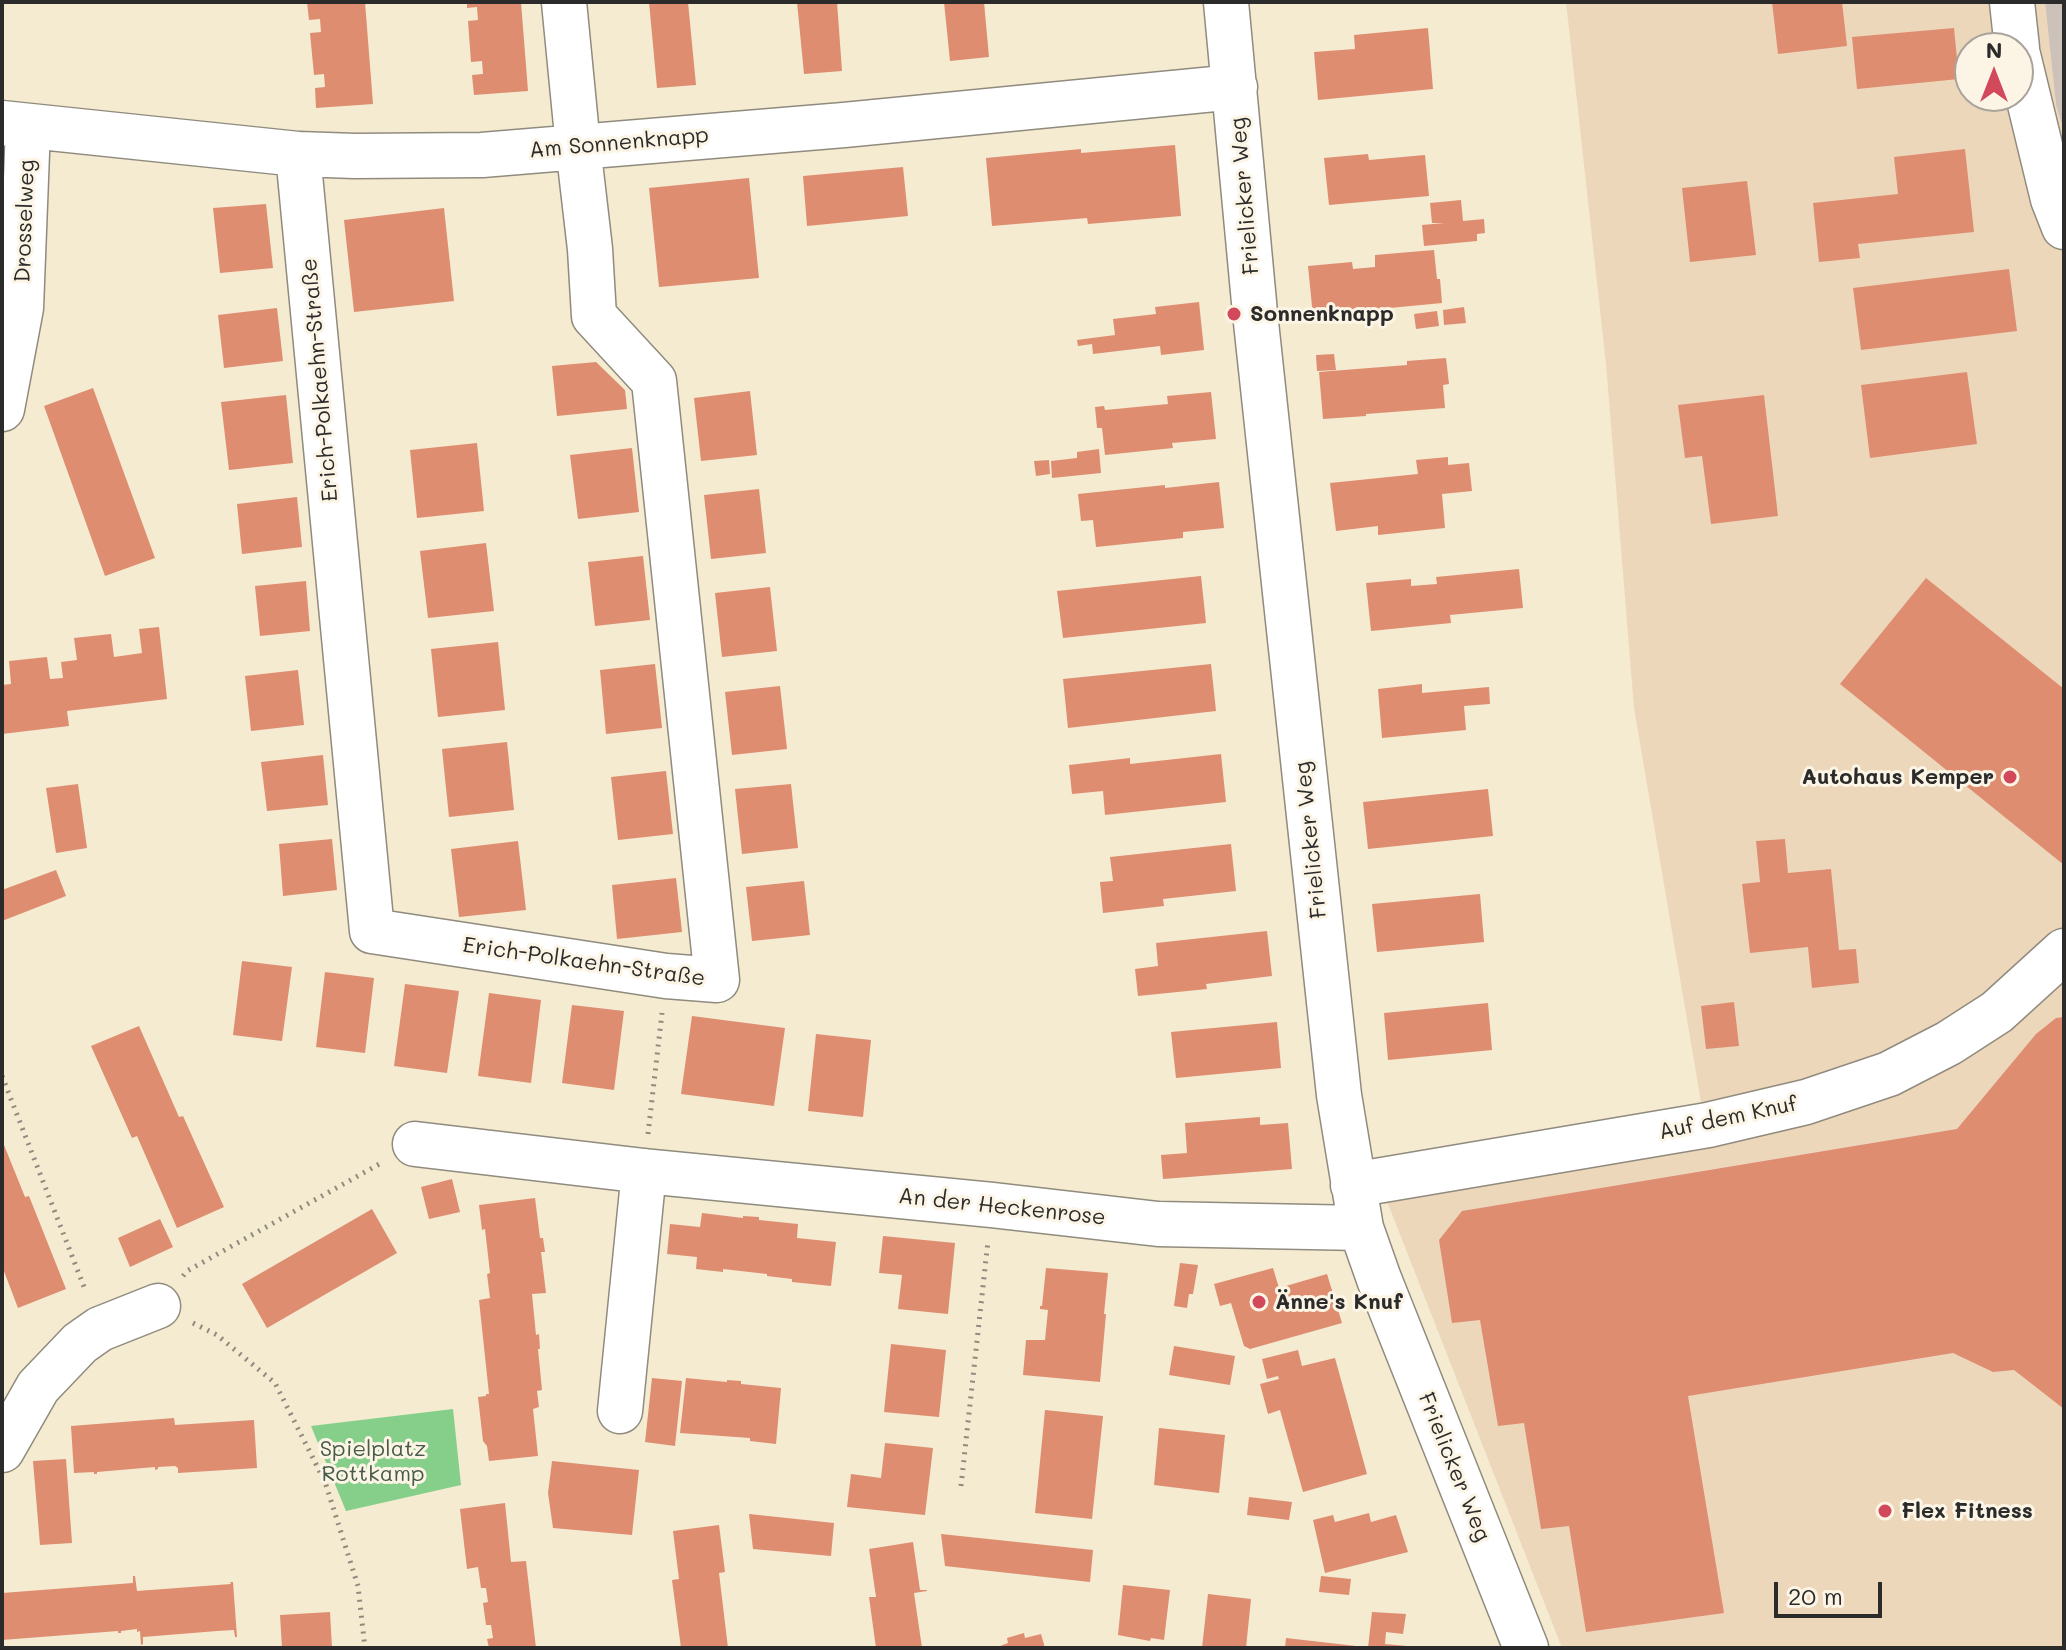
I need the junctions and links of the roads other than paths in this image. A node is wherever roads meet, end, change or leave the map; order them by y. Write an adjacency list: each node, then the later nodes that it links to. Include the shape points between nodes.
1 (564, 2): 8 (street)
2 (1226, 2): 5 (street, Frielicker Weg)
3 (2012, 2): 4 (street)
4 (2015, 32)
5 (1235, 87): 8 (street, Am Sonnenknapp); 15 (street, Frielicker Weg, via 1332,1032)
6 (2032, 112): 10 (street)
7 (15, 125): 9 (street, Am Sonnenknapp); 11 (street, Drosselweg, via 21,308)
8 (578, 146): 9 (street, Am Sonnenknapp, via 482,155); 9 (street, Erich-Polkaehn-Straße, via 594,316 654,381 717,980 372,931)
9 (298, 154)
10 (2064, 227)
11 (2, 409)
12 (2064, 951): 15 (street, Auf dem Knuf, via 1997,1012 1949,1043 1889,1074 1806,1102 1708,1125)
13 (415, 1144): 14 (street, An der Heckenrose)
14 (644, 1171): 16 (street, An der Heckenrose, via 1158,1224); 18 (street)
15 (1353, 1185): 16 (street, Frielicker Weg)
16 (1361, 1228): 20 (street, Frielicker Weg)
17 (158, 1306): 19 (street, via 100,1329 80,1343 38,1387)
18 (620, 1411)
19 (2, 1450)
20 (1526, 1648)

